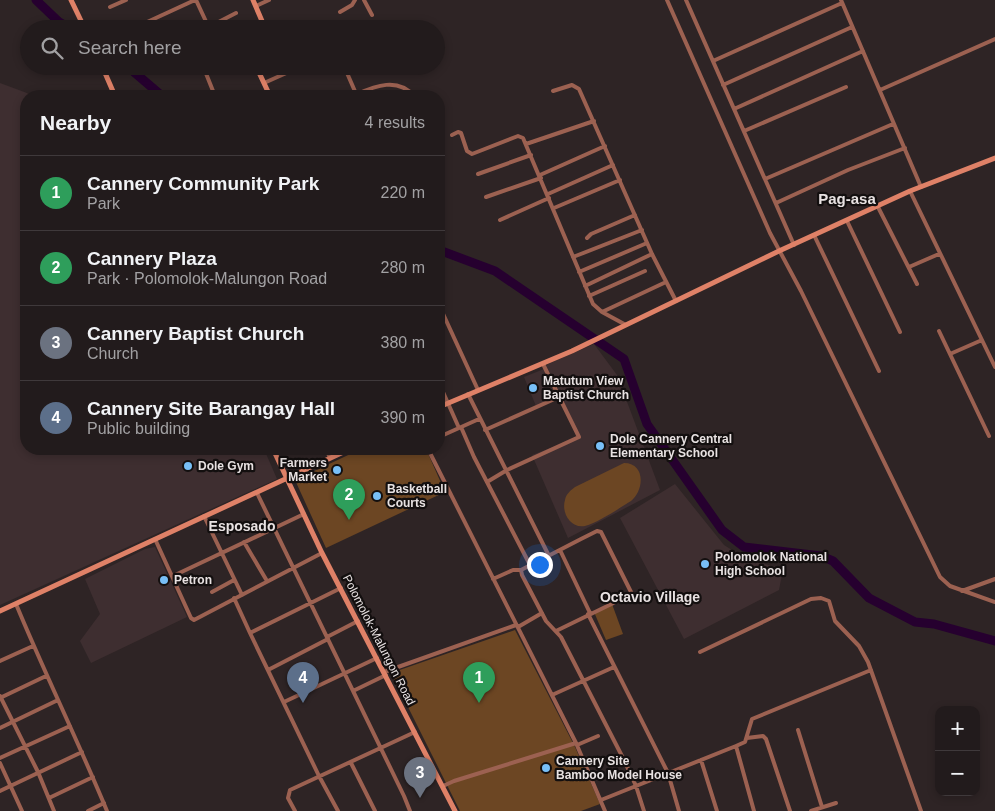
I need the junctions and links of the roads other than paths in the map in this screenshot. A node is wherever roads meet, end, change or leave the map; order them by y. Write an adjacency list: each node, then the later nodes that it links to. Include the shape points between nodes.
1 (72, 0): 16 (main road)
2 (126, 0): 12 (street)
3 (196, 0): 17 (street); 18 (street)
4 (253, 0): 11 (main road)
5 (269, 0): 11 (street)
6 (355, 0): 13 (street)
7 (364, 0): 15 (street)
8 (667, 0): 71 (street)
9 (686, 0): 24 (street)
10 (841, 1): 21 (street); 24 (street)
11 (256, 6): 20 (main road)
12 (110, 7)
13 (340, 12)
14 (236, 13): 19 (street)
15 (372, 15)
16 (81, 20)
17 (152, 20)
18 (205, 20)
19 (223, 20)
20 (262, 20)
21 (852, 26): 23 (street); 31 (street)
22 (995, 39): 39 (street)
23 (863, 51): 39 (street); 41 (street)
24 (713, 61): 31 (street)
25 (106, 75): 33 (main road)
26 (207, 75): 34 (street)
27 (260, 75): 30 (main road)
28 (282, 75): 30 (street)
29 (348, 75): 36 (street)
30 (264, 83): 35 (main road)
31 (723, 85): 41 (street)
32 (846, 87): 44 (street)
33 (112, 90)
34 (213, 90)
35 (267, 90)
36 (355, 90)
37 (368, 90): 38 (street, via 388,84)
38 (407, 90)
39 (880, 90): 43 (street)
40 (553, 91): 42 (street, via 576,86)
41 (734, 109): 44 (street)
42 (594, 122): 46 (street); 47 (street)
43 (893, 124): 48 (street); 54 (street)
44 (744, 131): 54 (street)
45 (452, 135): 46 (street, via 461,133 470,154 518,136)
46 (526, 144): 49 (street)
47 (605, 146): 51 (street); 53 (street)
48 (905, 148): 56 (street); 60 (street)
49 (531, 155): 52 (street); 53 (street)
50 (995, 158): 56 (main road)
51 (613, 164): 55 (street); 58 (street)
52 (478, 174)
53 (541, 177): 58 (street); 59 (street)
54 (765, 179): 60 (street)
55 (620, 180): 62 (street); 63 (street)
56 (921, 187): 57 (main road)
57 (910, 192): 61 (main road); 73 (street)
58 (549, 196): 62 (street); 64 (street)
59 (486, 197)
60 (776, 203): 70 (street)
61 (878, 207): 65 (main road); 75 (street)
62 (554, 208): 74 (street)
63 (635, 215): 66 (street); 68 (street)
64 (500, 220)
65 (847, 221): 67 (main road); 87 (street)
66 (642, 230): 69 (street); 74 (street)
67 (814, 236): 70 (main road); 92 (street)
68 (587, 238)
69 (647, 243): 72 (street); 77 (street)
70 (794, 245): 71 (main road)
71 (779, 251): 82 (main road); 131 (street, via 940,577 945,584)
72 (652, 254): 78 (street); 80 (street)
73 (940, 254): 75 (street); 88 (street)
74 (573, 257): 77 (street)
75 (909, 267): 79 (street)
76 (645, 271): 81 (street)
77 (579, 272): 80 (street)
78 (666, 282): 82 (street); 83 (street)
79 (917, 284)
80 (585, 286): 81 (street)
81 (589, 296): 83 (street)
82 (676, 302): 85 (main road)
83 (602, 312): 85 (street)
84 (445, 318): 93 (street)
85 (626, 325): 90 (main road)
86 (939, 331): 89 (street)
87 (900, 332)
88 (982, 340): 89 (street); 91 (street)
89 (950, 354): 103 (street)
90 (543, 364): 93 (main road); 96 (street)
91 (995, 367)
92 (879, 372)
93 (478, 390): 94 (main road)
94 (468, 394): 97 (main road); 99 (street)
95 (445, 396): 97 (street)
96 (559, 398): 101 (street); 109 (street, via 579,437)
97 (448, 403): 98 (main road); 100 (street)
98 (445, 405)
99 (479, 419): 100 (street); 101 (street)
100 (460, 428): 102 (street); 111 (street)
101 (485, 430): 109 (street)
102 (445, 434)
103 (989, 436)
104 (276, 455): 110 (main road, Polomolok-Malungon Road)
105 (329, 455): 108 (street)
106 (337, 455): 108 (main road)
107 (431, 455): 126 (street)
108 (330, 458): 110 (main road)
109 (507, 470): 111 (street); 121 (street)
110 (287, 479): 112 (main road); 113 (main road, Polomolok-Malungon Road)
111 (487, 482): 122 (street)
112 (257, 493): 114 (main road); 115 (street)
113 (304, 514): 115 (street); 119 (main road, Polomolok-Malungon Road)
114 (204, 516): 116 (main road); 120 (street)
115 (274, 528): 117 (street); 123 (street)
116 (155, 539): 125 (street); 137 (main road)
117 (244, 542): 120 (street); 129 (street)
118 (560, 550): 121 (street); 140 (street); 140 (street, via 597,531 601,532 632,594)
119 (322, 553): 123 (street); 130 (main road, Polomolok-Malungon Road)
120 (222, 554): 125 (street); 128 (street)
121 (549, 556): 122 (street)
122 (530, 565): 124 (street)
123 (294, 567): 129 (street); 136 (street)
124 (522, 570): 126 (street, via 513,570); 139 (street)
125 (173, 576): 134 (street, via 193,619)
126 (493, 579): 142 (street)
127 (995, 579): 131 (street)
128 (234, 580): 132 (street); 133 (street)
129 (267, 581): 133 (street)
130 (341, 588): 136 (street); 141 (main road, Polomolok-Malungon Road)
131 (962, 591): 135 (street)
132 (212, 592)
133 (242, 595): 134 (street)
134 (234, 598): 144 (street)
135 (995, 602)
136 (310, 603): 144 (street); 145 (street)
137 (16, 604): 138 (main road); 146 (street)
138 (0, 611)
139 (542, 613): 142 (street); 143 (street)
140 (589, 614): 143 (street); 150 (street)
141 (358, 622): 145 (street); 148 (main road, Polomolok-Malungon Road)
142 (517, 626): 154 (street); 158 (street)
143 (556, 631): 156 (street)
144 (250, 633): 151 (street)
145 (327, 638): 151 (street); 153 (street)
146 (33, 646): 149 (street); 155 (street)
147 (700, 652): 152 (street, via 789,608 821,598 829,601 835,621 859,646)
148 (377, 658): 153 (street); 154 (main road, Polomolok-Malungon Road)
149 (0, 661)
150 (614, 667): 156 (street); 179 (street)
151 (268, 670): 161 (street)
152 (871, 670): 168 (street, via 752,719); 207 (street)
153 (345, 673): 157 (street); 161 (street)
154 (385, 674): 157 (street); 166 (main road, Polomolok-Malungon Road)
155 (46, 676): 159 (street); 160 (street)
156 (583, 681): 158 (street); 184 (street)
157 (353, 691): 172 (street)
158 (552, 695): 169 (street)
159 (0, 697): 162 (street)
160 (58, 700): 162 (street); 163 (street)
161 (284, 702): 180 (street)
162 (13, 722): 164 (street); 170 (street)
163 (70, 726): 170 (street); 173 (street)
164 (0, 728)
165 (798, 730): 190 (street)
166 (415, 732): 172 (street); 183 (main road, Polomolok-Malungon Road)
167 (598, 736): 169 (street)
168 (747, 738): 171 (street); 205 (street, via 766,738)
169 (577, 744): 183 (street); 187 (street)
170 (25, 746): 174 (street); 178 (street)
171 (736, 746): 175 (street); 204 (street)
172 (381, 749): 177 (street); 198 (street)
173 (82, 752): 178 (street); 181 (street)
174 (0, 758)
175 (701, 760): 179 (street); 203 (street)
176 (0, 763): 182 (street)
177 (351, 763): 180 (street); 197 (street)
178 (38, 772): 182 (street); 186 (street)
179 (668, 773): 184 (street); 202 (street)
180 (319, 776): 195 (street, via 290,790 288,798); 196 (street)
181 (93, 778): 186 (street); 189 (street)
182 (11, 785): 185 (street); 191 (street)
183 (443, 786): 199 (main road, Polomolok-Malungon Road)
184 (636, 786): 187 (street); 201 (street)
185 (0, 790)
186 (49, 798): 192 (street)
187 (601, 800): 200 (street)
188 (836, 802): 190 (street)
189 (104, 804): 193 (street); 194 (street)
190 (822, 808): 206 (street)
191 (22, 811)
192 (54, 811)
193 (88, 811)
194 (107, 811)
195 (295, 811)
196 (338, 811)
197 (375, 811)
198 (410, 811)
199 (455, 811)
200 (605, 811)
201 (644, 811)
202 (679, 811)
203 (717, 811)
204 (754, 811)
205 (790, 811)
206 (811, 811)
207 (921, 811)

